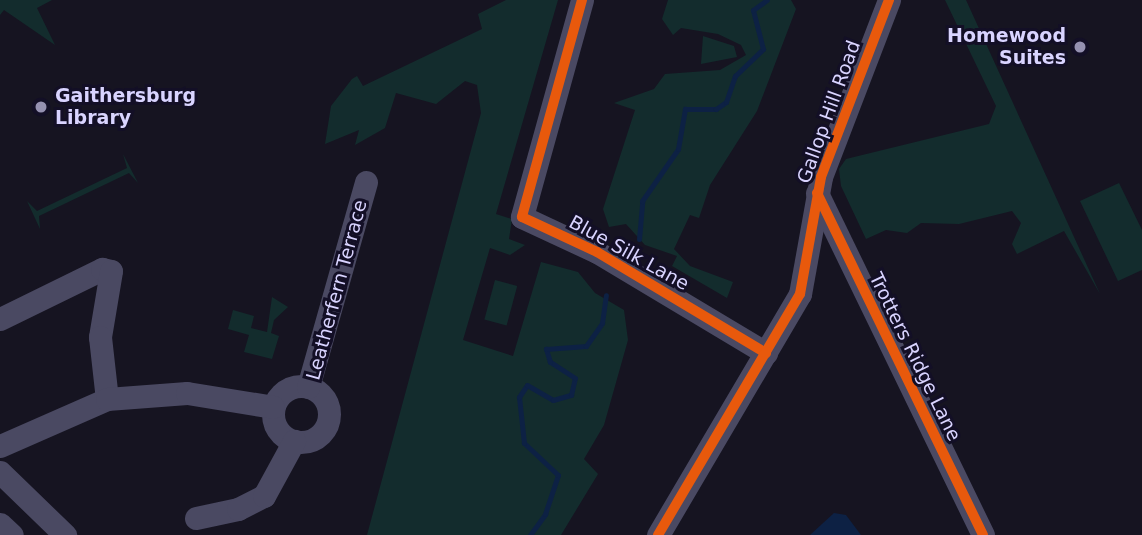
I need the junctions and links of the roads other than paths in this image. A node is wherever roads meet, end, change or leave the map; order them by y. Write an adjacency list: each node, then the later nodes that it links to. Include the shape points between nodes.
1 (582, 0): 6 (street, Blue Silk Lane, via 521,215 597,252)
2 (888, 0): 4 (street, Gallop Hill Road)
3 (366, 182): 7 (street, Leatherfern Terrace)
4 (817, 193): 6 (street, Gallop Hill Road, via 806,276); 18 (street, Trotters Ridge Lane)
5 (0, 319): 8 (street, via 102,269 111,271 100,337)
6 (766, 353): 17 (street, Gallop Hill Road)
7 (308, 387): 9 (street, via 284,391); 10 (street, Leatherfern Terrace, via 326,401 329,419 314,439)
8 (107, 399): 9 (street, via 187,393); 11 (street)
9 (273, 407): 10 (street, via 277,429)
10 (294, 442): 13 (street, via 264,496 238,509)
11 (0, 446)
12 (0, 472): 16 (street)
13 (195, 518)
14 (0, 523): 15 (street)
15 (12, 535)
16 (65, 535)
17 (658, 535)
18 (983, 535)

